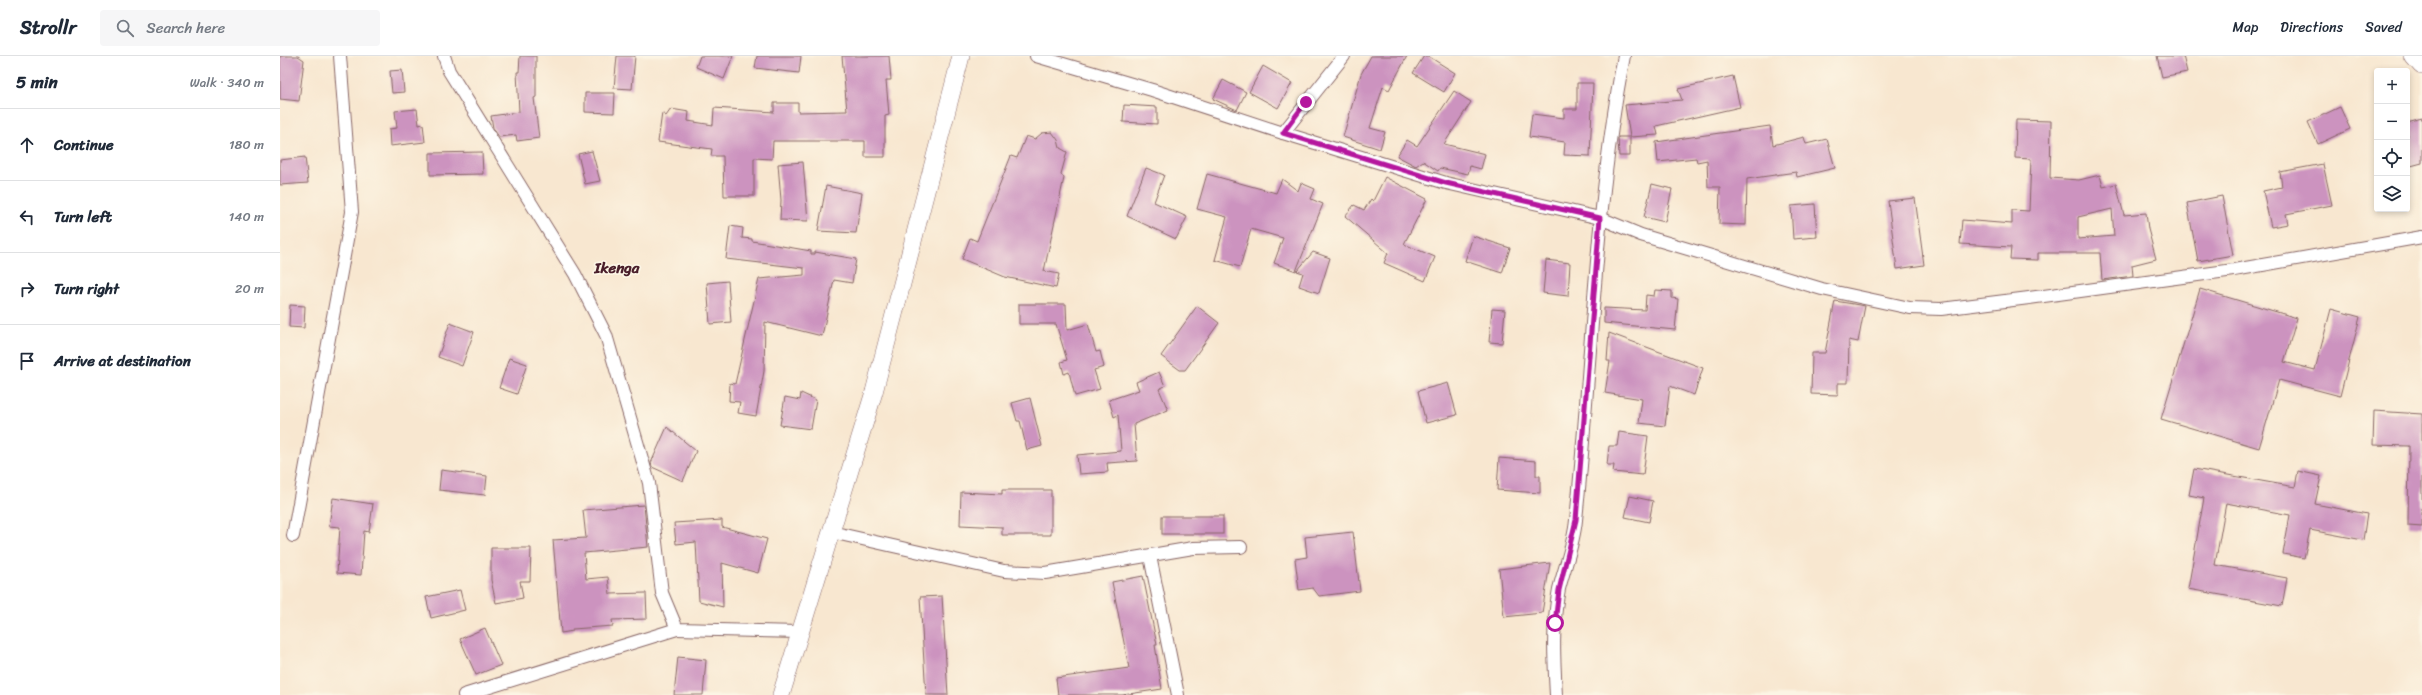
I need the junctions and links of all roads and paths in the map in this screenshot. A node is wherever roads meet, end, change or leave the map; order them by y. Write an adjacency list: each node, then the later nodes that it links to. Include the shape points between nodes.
1 (340, 56): 13 (street, via 352,212)
2 (444, 56): 16 (street, via 453,78 575,274 606,335 649,483 662,593)
3 (961, 56): 12 (main road, via 874,392)
4 (1036, 56): 9 (street, via 1152,90)
5 (1344, 56): 9 (street)
6 (1624, 56): 10 (street, via 1614,107)
7 (2414, 56): 8 (main road)
8 (2422, 65)
9 (1283, 133): 10 (street, via 1446,183)
10 (1600, 218): 11 (street, via 1642,234 1822,289 1910,308 1941,309 2234,270); 21 (street, via 1576,520 1559,590 1552,642)
11 (2422, 237)
12 (831, 532): 15 (street, via 1004,571 1045,573); 17 (main road)
13 (293, 536)
14 (1241, 547): 15 (street, via 1193,548)
15 (1150, 556): 20 (street)
16 (677, 629): 17 (street); 18 (street)
17 (799, 632): 19 (main road)
18 (464, 695)
19 (781, 695)
20 (1178, 695)
21 (1556, 695)

